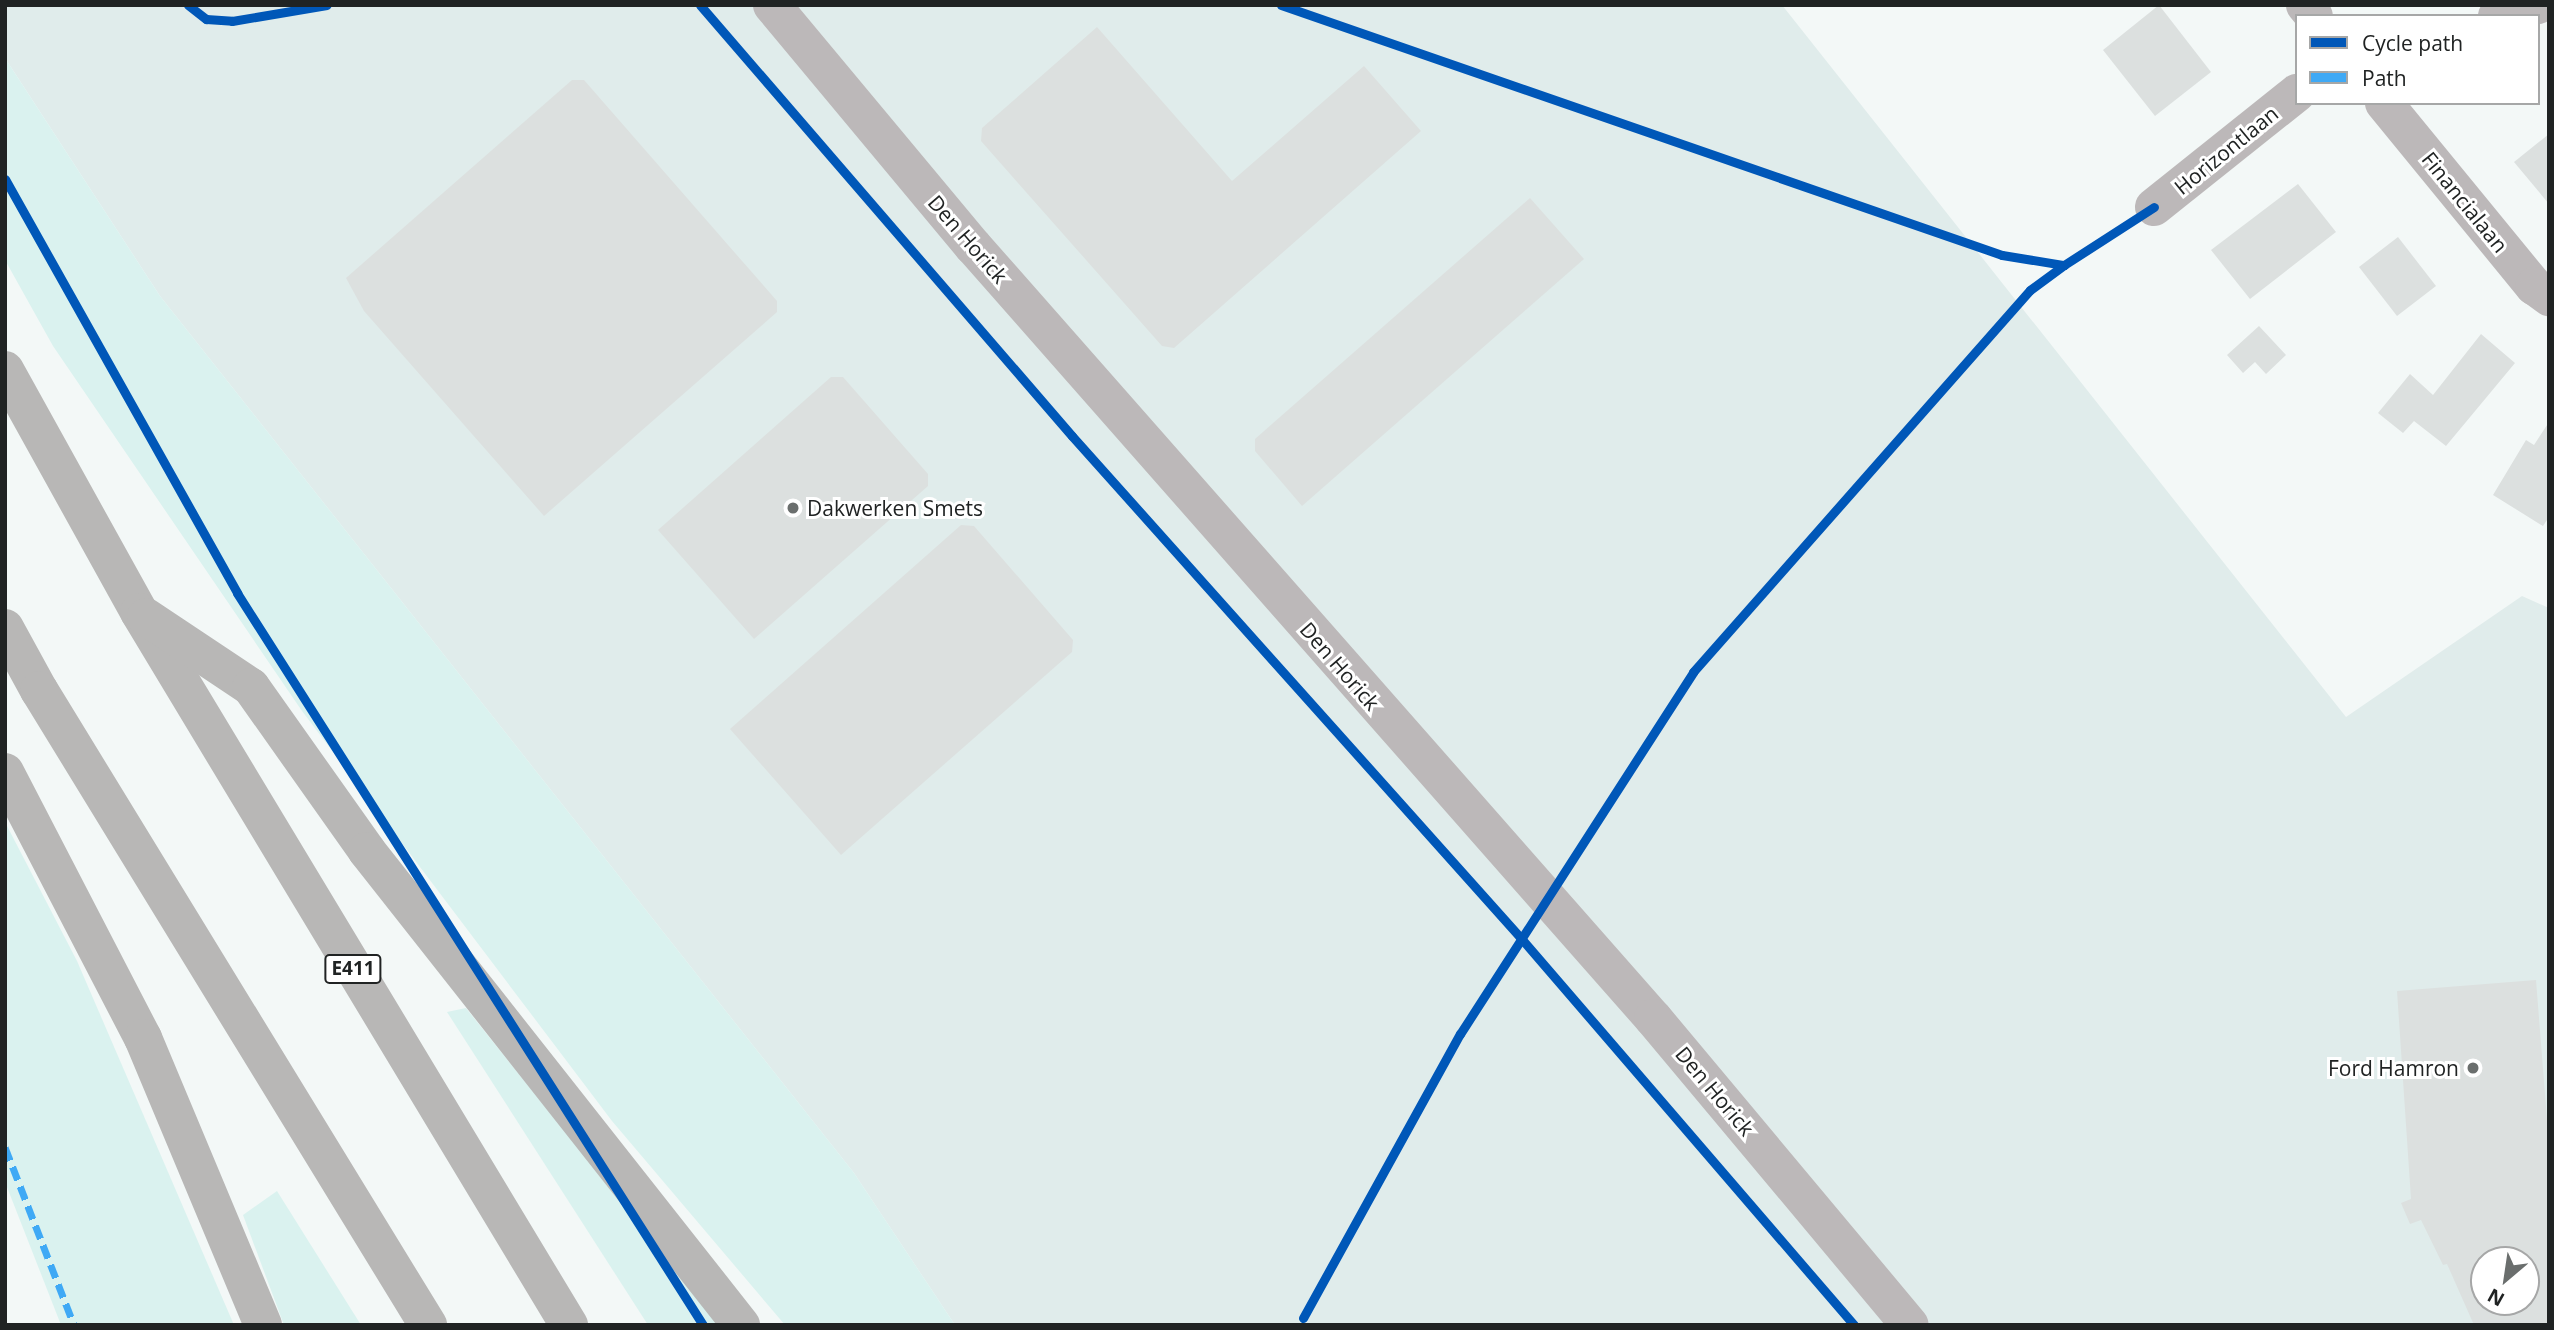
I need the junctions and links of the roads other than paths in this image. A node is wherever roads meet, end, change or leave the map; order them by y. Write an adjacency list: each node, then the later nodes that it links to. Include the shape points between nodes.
1 (772, 5): 18 (street, Den Horick, via 992,267 1653,1018)
2 (2538, 5): 3 (street)
3 (2504, 14)
4 (2295, 95): 6 (street, Horizontlaan)
5 (2386, 105): 7 (street, Financialaan, via 2534,286)
6 (2154, 207)
7 (2549, 297)
8 (5, 370): 9 (highway, E411)
9 (139, 612): 16 (highway, E411); 17 (highway, via 251,687 367,851)
10 (5, 628): 12 (highway)
11 (5, 660): 12 (highway)
12 (39, 690): 15 (highway)
13 (5, 772): 14 (highway, via 143,1038)
14 (263, 1325)
15 (428, 1325)
16 (569, 1325)
17 (741, 1325)
18 (1910, 1325)

